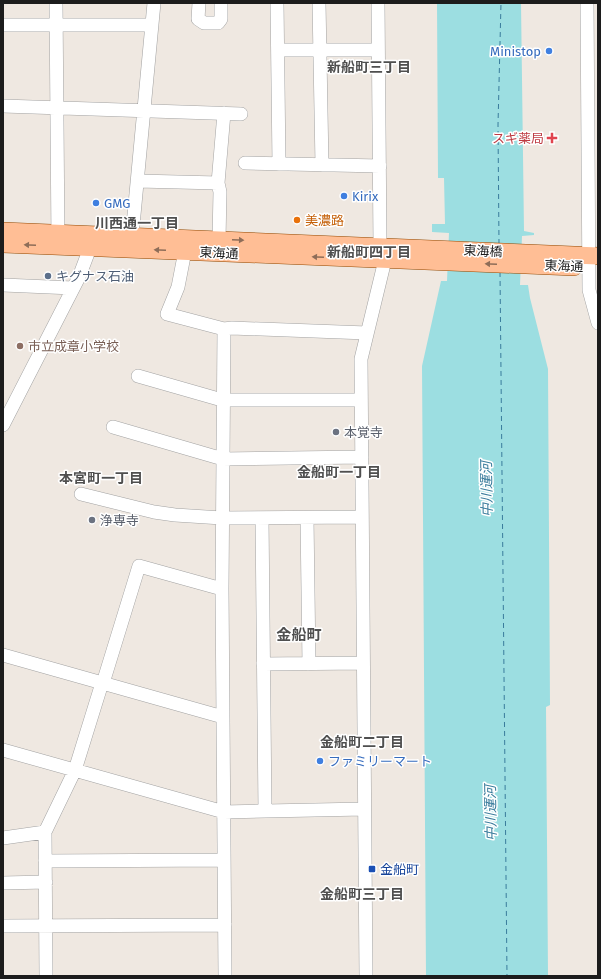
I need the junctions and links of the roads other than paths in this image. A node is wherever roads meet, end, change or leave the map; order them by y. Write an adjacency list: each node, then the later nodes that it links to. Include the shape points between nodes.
1 (56, 3): 10 (street)
2 (154, 3): 11 (street)
3 (199, 3): 4 (street, via 198,19 204,23 218,23 221,19)
4 (221, 3)
5 (277, 3): 12 (street)
6 (319, 3): 13 (street)
7 (378, 3): 14 (street)
8 (587, 3): 26 (street)
9 (3, 25): 10 (street)
10 (56, 25): 11 (street); 16 (street)
11 (152, 25): 17 (street)
12 (278, 50): 13 (street); 21 (street)
13 (320, 50): 14 (street); 22 (street)
14 (378, 50): 23 (street)
15 (3, 106): 16 (street)
16 (56, 108): 17 (street); 30 (street)
17 (144, 110): 18 (street); 24 (street)
18 (224, 113): 19 (street); 25 (street)
19 (241, 114)
20 (245, 163): 21 (street)
21 (279, 164): 22 (street)
22 (322, 165): 23 (street)
23 (380, 166): 34 (street)
24 (138, 181): 25 (street); 28 (street)
25 (218, 183): 29 (street)
26 (593, 191): 35 (street)
27 (3, 231): 30 (main road)
28 (132, 236): 29 (main road); 31 (main road)
29 (219, 239): 34 (main road, one-way to 34)
30 (58, 240): 31 (main road, 東海通); 32 (main road, 東海通, one-way to 32)
31 (93, 241): 33 (main road, 東海通, one-way to 31); 37 (street)
32 (3, 244)
33 (185, 252): 34 (main road, 東海通, one-way to 33); 39 (street, via 178,287 167,314)
34 (382, 253): 35 (main road, 東海橋); 40 (street)
35 (593, 262): 38 (street, via 589,290)
36 (3, 285): 37 (street)
37 (73, 288): 44 (street)
38 (598, 324)
39 (224, 329): 40 (street); 42 (street)
40 (367, 333): 43 (street, via 361,359)
41 (138, 376): 42 (street)
42 (222, 400): 43 (street); 48 (street)
43 (361, 400): 47 (street)
44 (8, 406): 45 (street)
45 (3, 425)
46 (113, 427): 48 (street)
47 (362, 457): 48 (street); 50 (street)
48 (223, 459): 51 (street)
49 (81, 494): 51 (street, via 154,512)
50 (362, 517): 53 (street); 56 (street)
51 (222, 518): 52 (street); 54 (street)
52 (262, 518): 53 (street); 57 (street)
53 (307, 518): 58 (street)
54 (222, 589): 59 (street, via 139,566); 60 (street)
55 (3, 655): 59 (street)
56 (363, 663): 58 (street); 63 (street)
57 (264, 664): 58 (street); 64 (street)
58 (309, 664)
59 (103, 683): 60 (street); 62 (street)
60 (223, 716): 65 (street)
61 (3, 750): 62 (street)
62 (75, 770): 65 (street); 66 (street)
63 (364, 809): 64 (street); 77 (street)
64 (265, 811): 65 (street)
65 (224, 812): 69 (street)
66 (45, 832): 67 (street); 68 (street)
67 (3, 838)
68 (45, 860): 69 (street); 70 (street)
69 (224, 860): 72 (street)
70 (46, 882): 71 (street); 74 (street)
71 (3, 883)
72 (225, 925): 74 (street); 76 (street)
73 (3, 926): 74 (street)
74 (46, 926): 75 (street)
75 (46, 976)
76 (225, 976)
77 (366, 976)

